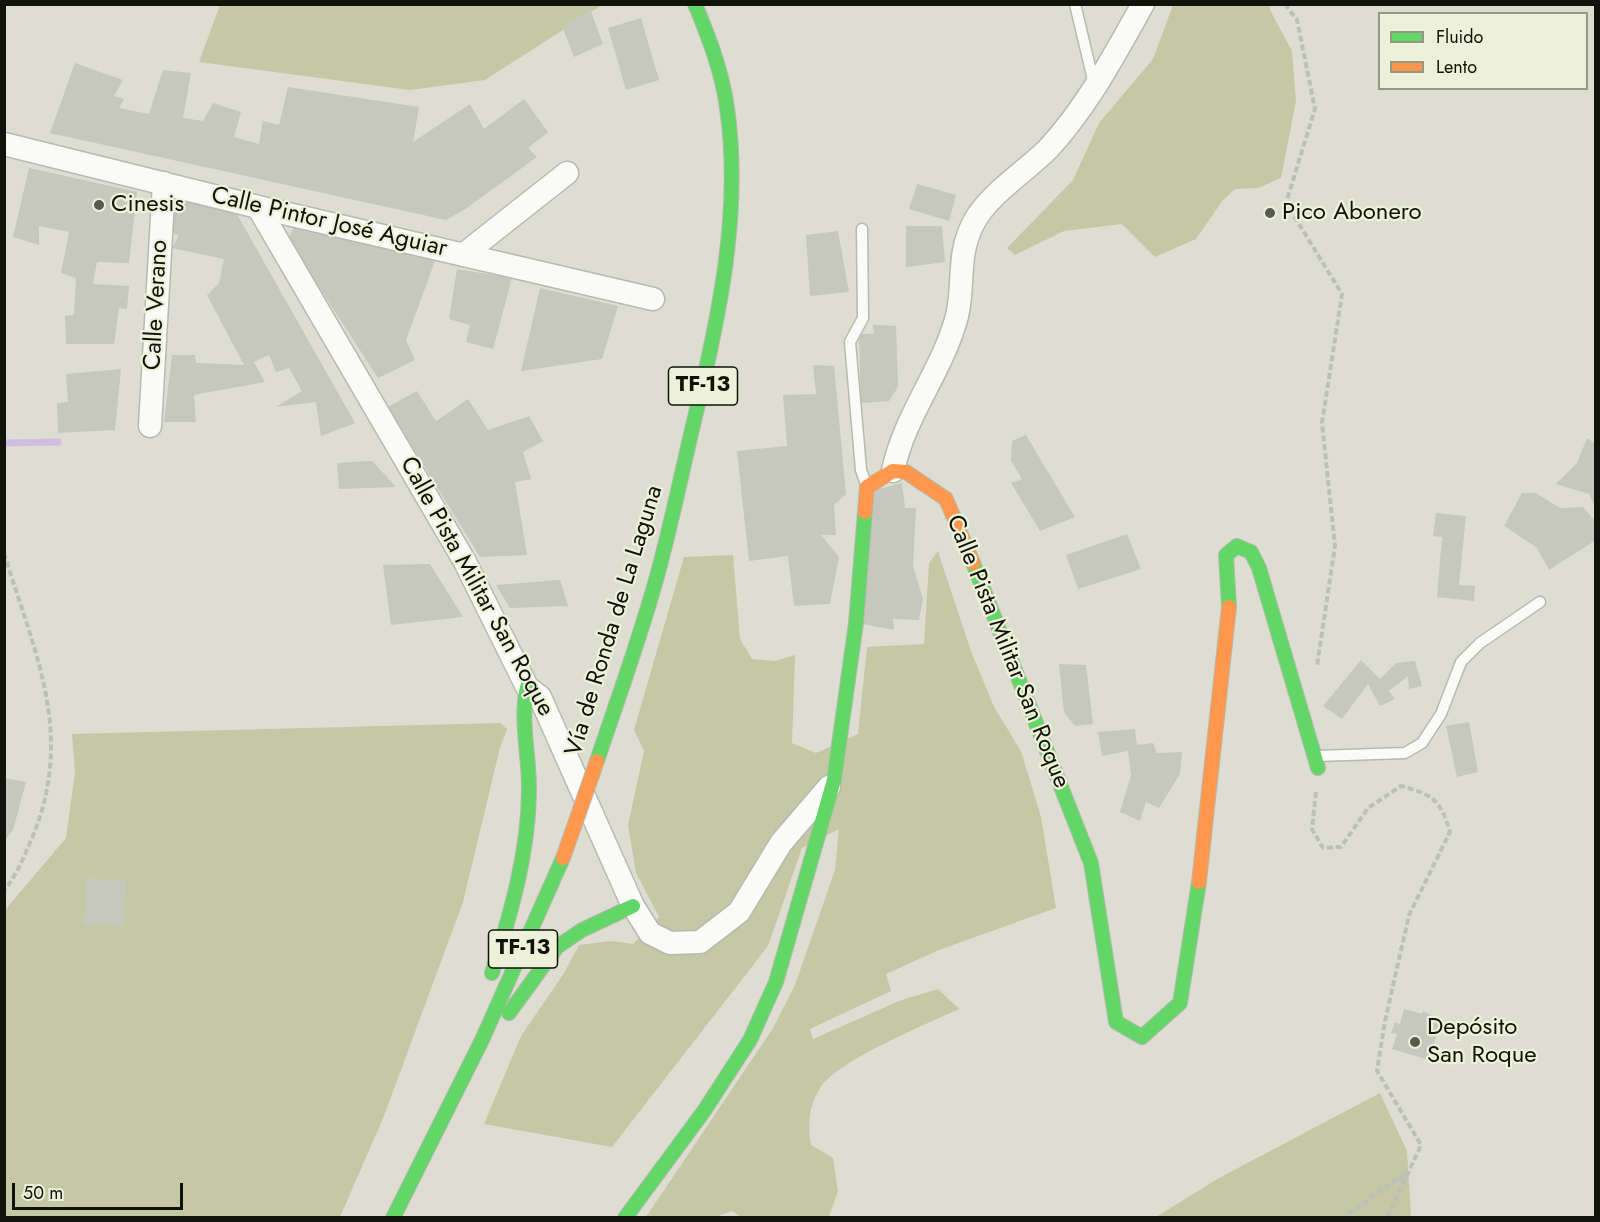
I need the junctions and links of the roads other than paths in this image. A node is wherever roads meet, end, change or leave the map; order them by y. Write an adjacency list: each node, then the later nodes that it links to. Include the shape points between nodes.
1 (695, 4): 20 (street, Vía de Ronda de La Laguna / TF-13, bridge, via 718,64 729,123 731,186 726,260 705,378 662,556 597,761 563,858)
2 (1075, 4): 4 (lane)
3 (1143, 4): 4 (street)
4 (1094, 87): 13 (street, via 1048,148 1011,179 974,221 961,260 956,318 899,443)
5 (4, 144): 7 (street, Calle Pintor José Aguiar)
6 (567, 173): 10 (street)
7 (164, 183): 8 (street, Calle Pintor José Aguiar); 12 (street, Calle Verano)
8 (258, 207): 10 (street, Calle Pintor José Aguiar); 16 (street, Calle Pista Militar San Roque, via 465,562)
9 (862, 229): 14 (lane, via 863,318 850,342 861,470)
10 (463, 255): 11 (street, Calle Pintor José Aguiar)
11 (653, 299)
12 (150, 426)
13 (893, 471): 14 (street); 17 (street, Calle Pista Militar San Roque, via 906,472 946,499 990,602 1091,863 1116,1022 1142,1037 1180,1002 1210,800 1229,603 1226,555 1237,546 1251,552 1259,568)
14 (867, 487): 18 (street, via 856,623)
15 (1540, 602): 17 (lane, via 1480,643 1461,662 1441,714 1422,743 1405,753)
16 (527, 687): 19 (street, Calle Pista Militar San Roque, via 540,697); 20 (street, via 521,711 529,786 526,840 511,914 485,995)
17 (1316, 762)
18 (834, 780): 19 (street, Calle Pista Militar San Roque, via 781,843 739,912 700,942 670,943 650,933); 22 (street, via 776,982 750,1040 704,1111)
19 (633, 906): 20 (street, via 567,939 547,959 519,1004)
20 (482, 1040): 21 (street, Vía de Ronda de La Laguna / TF-13)
21 (393, 1218)
22 (625, 1218)

